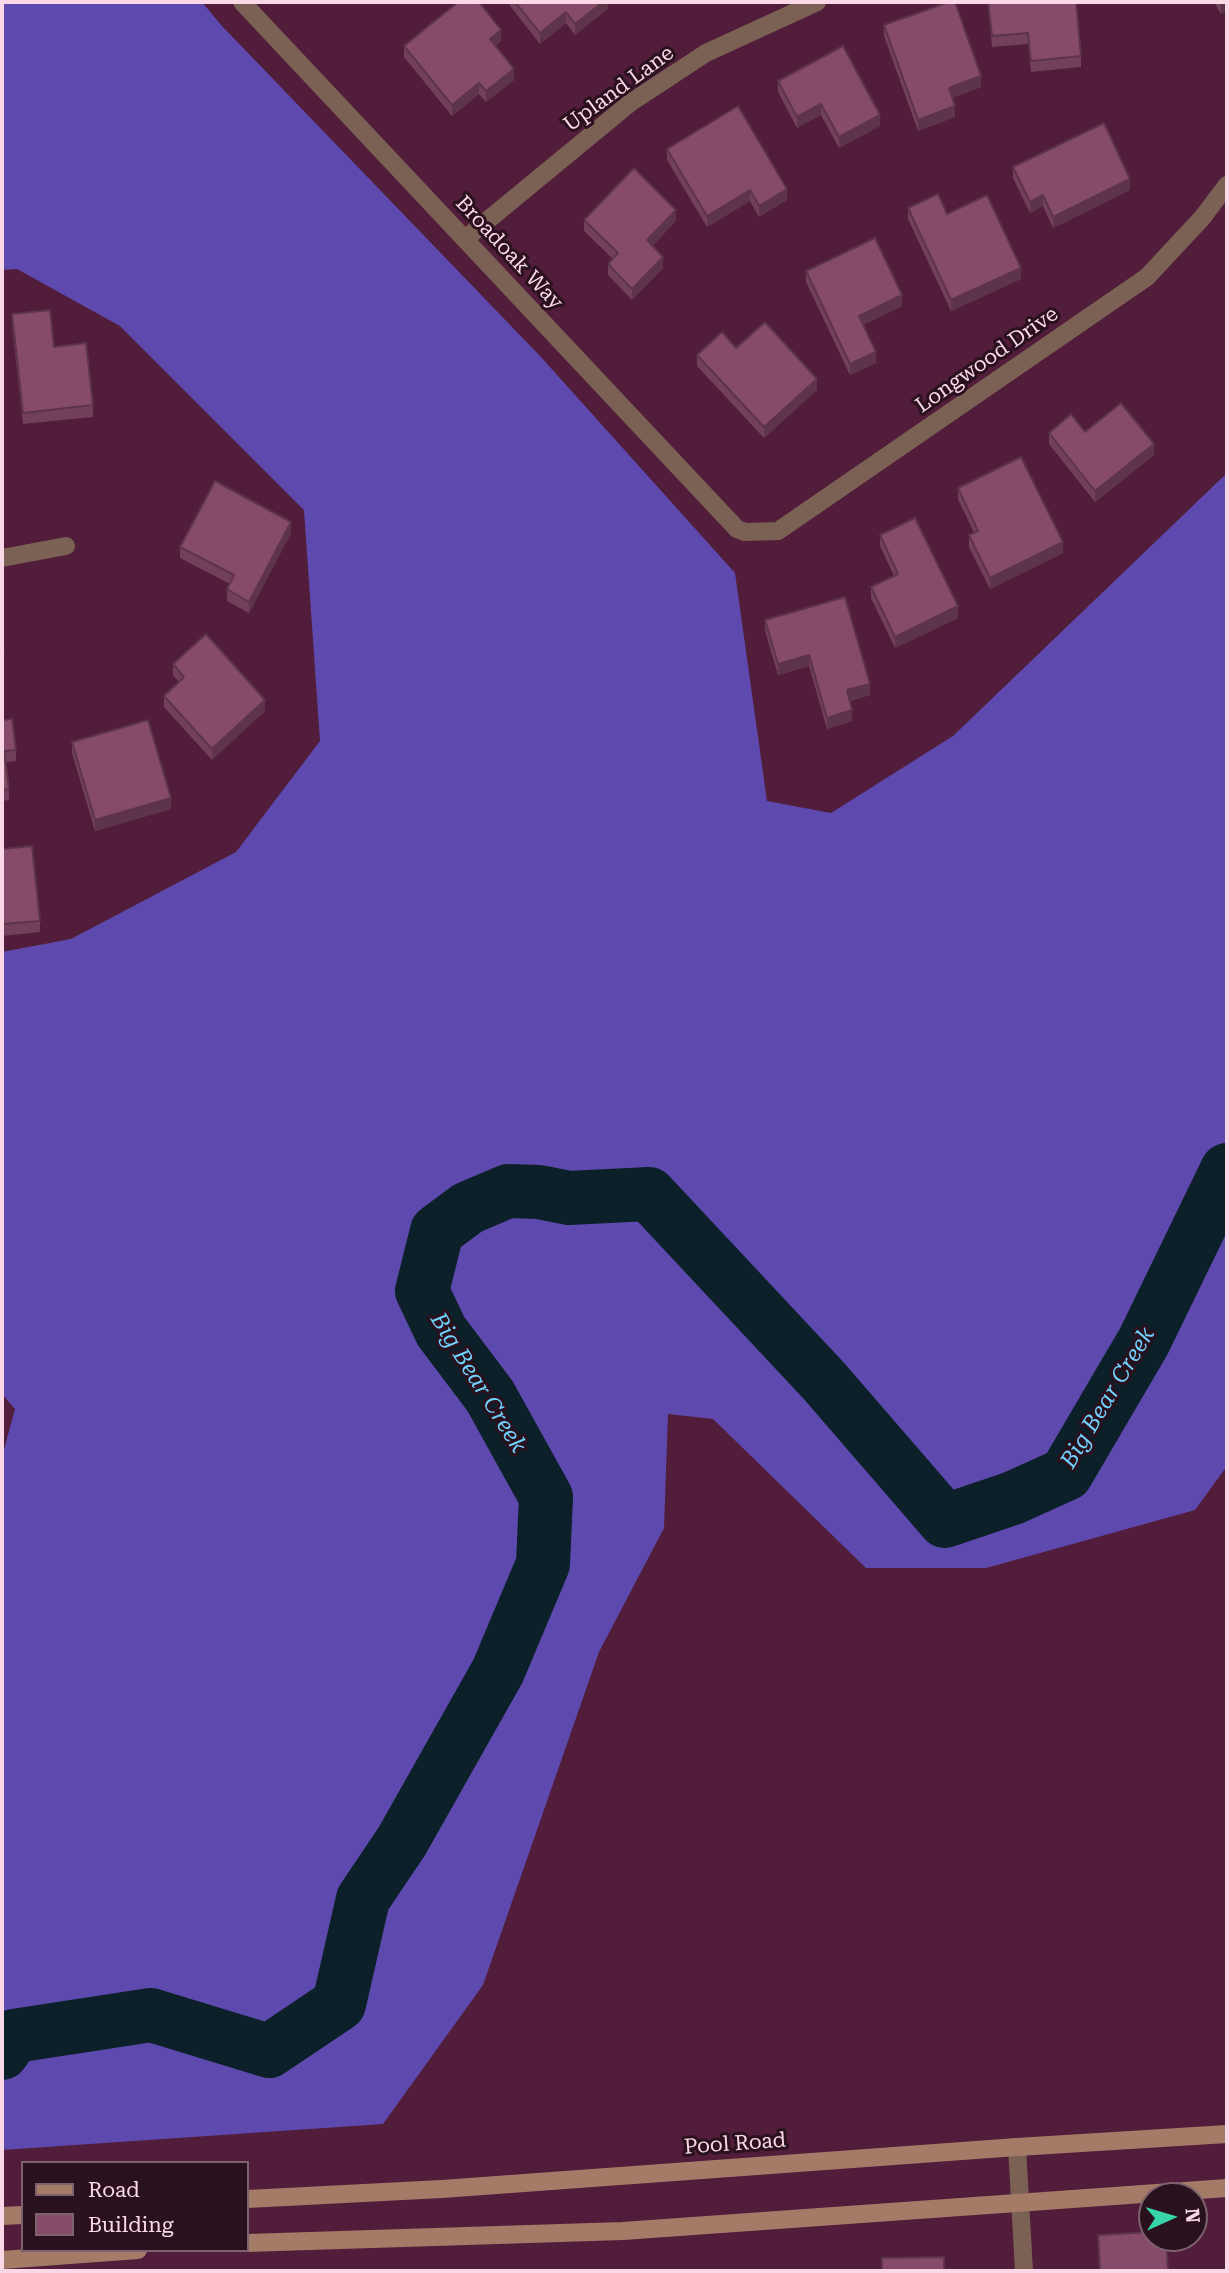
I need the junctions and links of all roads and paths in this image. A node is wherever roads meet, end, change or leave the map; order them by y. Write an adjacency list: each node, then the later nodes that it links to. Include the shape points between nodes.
1 (242, 2): 4 (street, Broadoak Way)
2 (817, 2): 4 (street, Upland Lane, via 706,53 630,103)
3 (1227, 185): 5 (street, Longwood Drive, via 1147,277 778,531)
4 (465, 239): 5 (street, Broadoak Way, via 737,529)
5 (746, 532)
6 (66, 546): 7 (street)
7 (2, 558)
8 (1227, 2134): 9 (main road, Pool Road)
9 (1017, 2147): 11 (main road, Pool Road, via 442,2189); 12 (street)
10 (1227, 2188): 12 (main road)
11 (254, 2198)
12 (1021, 2203): 15 (main road, via 623,2231); 18 (street)
13 (21, 2214): 14 (main road)
14 (2, 2216)
15 (248, 2243)
16 (111, 2252): 17 (main road)
17 (2, 2260)
18 (1024, 2271)

